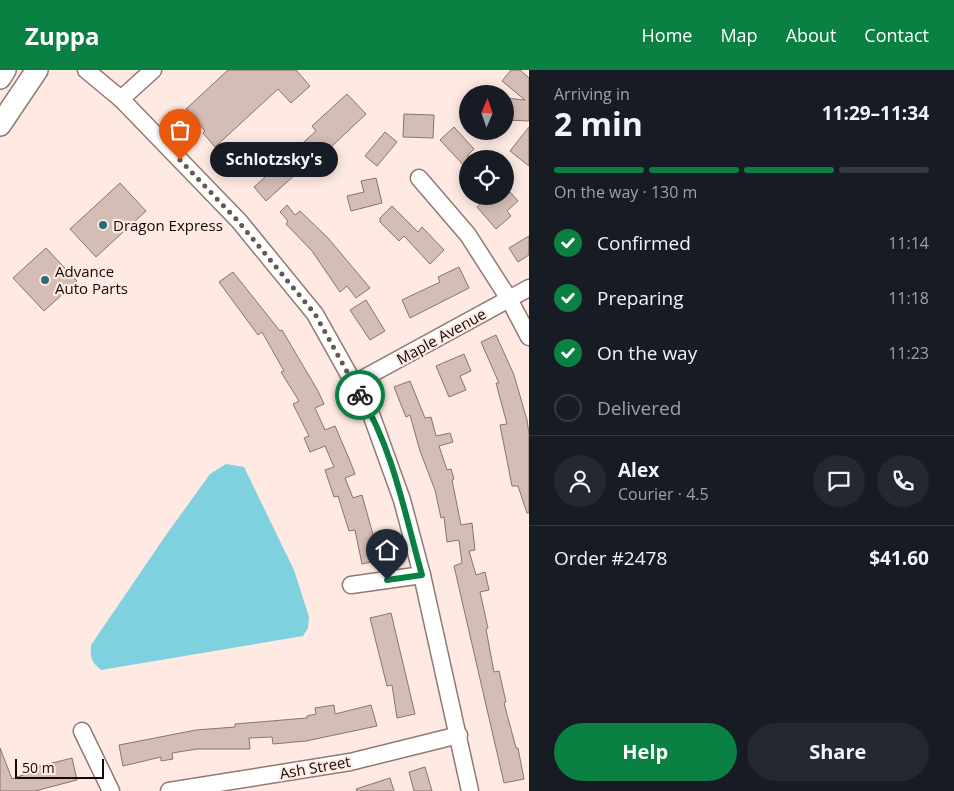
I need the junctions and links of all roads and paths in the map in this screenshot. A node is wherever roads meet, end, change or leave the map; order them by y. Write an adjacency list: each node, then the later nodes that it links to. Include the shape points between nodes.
1 (5, 70): 6 (main road)
2 (37, 70): 8 (main road)
3 (86, 70): 7 (street)
4 (97, 70): 7 (street)
5 (153, 70): 7 (street)
6 (0, 78)
7 (116, 95): 13 (street, via 238,221 315,314)
8 (0, 125)
9 (419, 178): 11 (street, via 468,235)
10 (529, 288): 11 (street, Maple Avenue)
11 (509, 299): 12 (street); 13 (street, Maple Avenue)
12 (529, 337)
13 (353, 384): 14 (street, via 371,414 385,451)
14 (422, 575): 15 (street); 17 (street)
15 (351, 585)
16 (82, 730): 18 (street)
17 (459, 735): 19 (street, Ash Street, via 350,762); 20 (street)
18 (111, 791)
19 (169, 791)
20 (470, 791)

